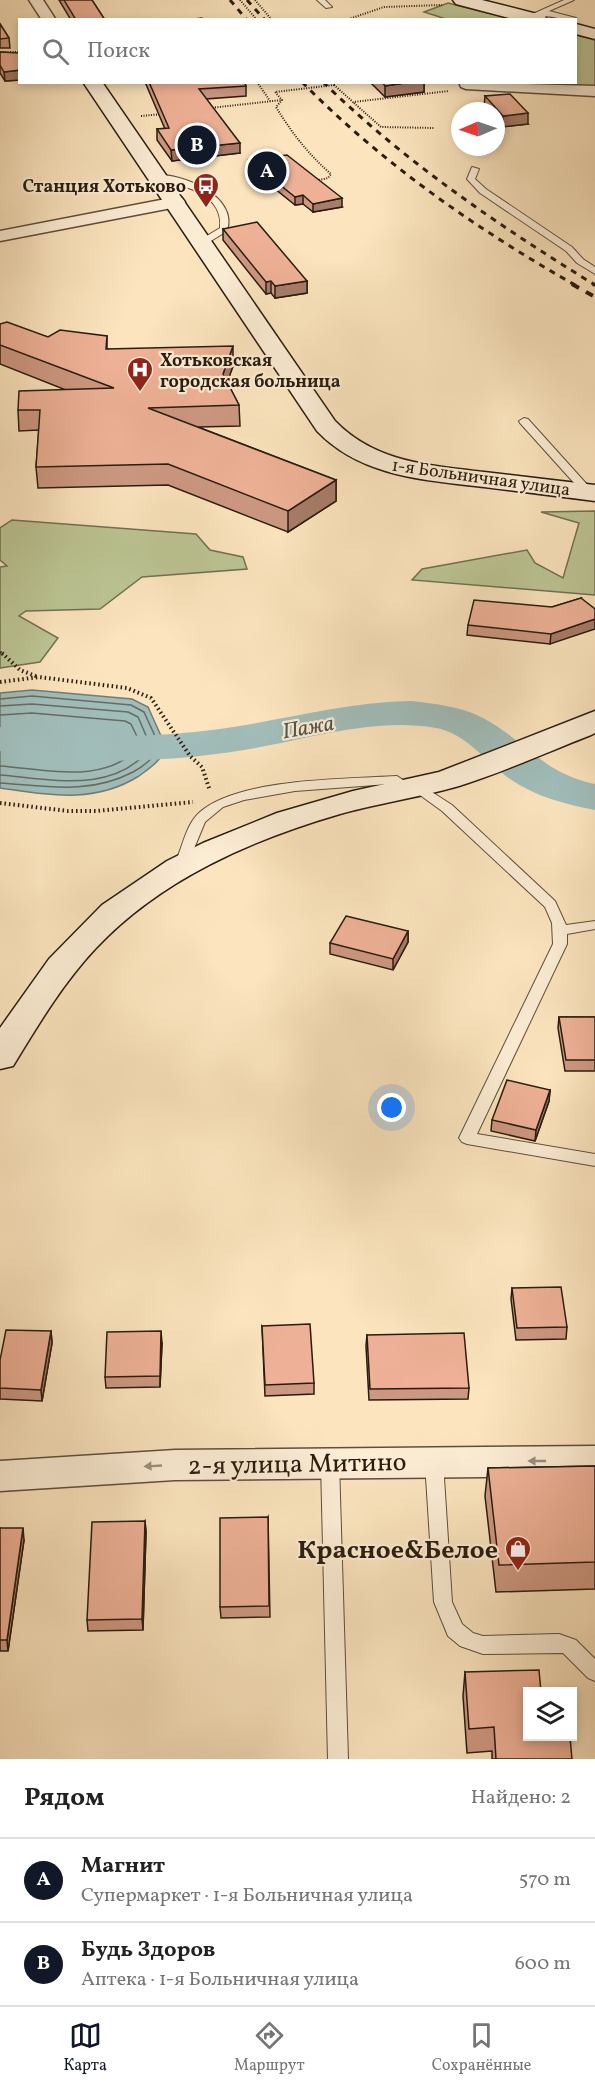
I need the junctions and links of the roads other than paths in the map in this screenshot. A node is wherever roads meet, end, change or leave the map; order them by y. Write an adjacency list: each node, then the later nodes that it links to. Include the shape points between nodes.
1 (36, 0): 7 (street)
2 (321, 0): 5 (lane)
3 (464, 0): 6 (main road)
4 (570, 0): 6 (lane)
5 (328, 7)
6 (537, 16)
7 (49, 18)
8 (577, 23): 9 (main road)
9 (595, 34)
10 (93, 84): 14 (main road, 1-я Больничная улица)
11 (460, 88): 12 (street)
12 (595, 91)
13 (475, 169): 18 (lane, via 471,179 483,191)
14 (158, 177): 15 (main road, 1-я Больничная улица); 17 (lane, via 193,187 221,205 226,214 224,229)
15 (176, 202): 16 (street); 17 (main road, 1-я Больничная улица)
16 (0, 236)
17 (203, 242): 20 (main road, 1-я Больничная улица, via 326,426 352,451 415,471)
18 (595, 271)
19 (524, 421): 20 (lane)
20 (592, 493)
21 (584, 719): 22 (main road)
22 (416, 780): 23 (main road, via 290,820); 23 (lane, via 282,789 237,797 216,805 194,828); 25 (lane, via 550,904)
23 (178, 869): 26 (main road, via 132,898 85,939 53,977)
24 (595, 925): 25 (lane)
25 (561, 930): 27 (lane, via 560,944 467,1138)
26 (0, 1057)
27 (595, 1160)
28 (595, 1461): 29 (street, 2-я улица Митино, one-way to 29)
29 (434, 1462): 30 (street, 2-я улица Митино); 32 (lane, via 443,1602 455,1630 467,1640 483,1645 569,1646)
30 (330, 1463): 31 (street, 2-я улица Митино, one-way to 31, via 176,1465); 33 (lane)
31 (0, 1476)
32 (595, 1672)
33 (338, 1759)

